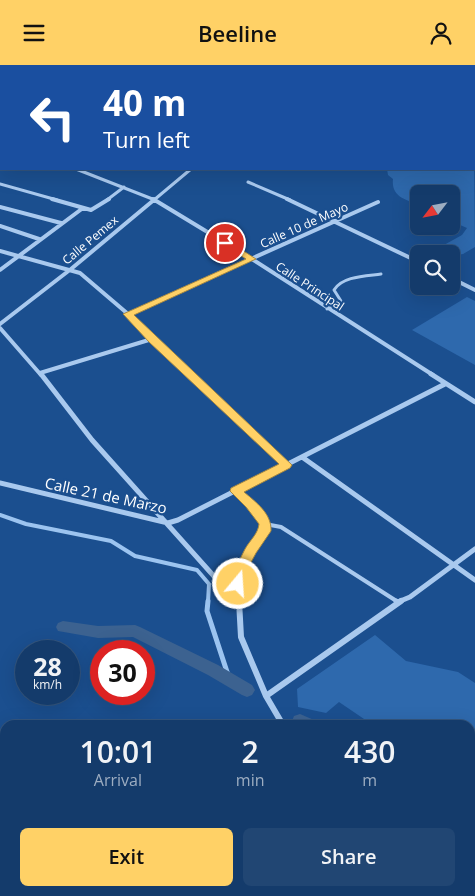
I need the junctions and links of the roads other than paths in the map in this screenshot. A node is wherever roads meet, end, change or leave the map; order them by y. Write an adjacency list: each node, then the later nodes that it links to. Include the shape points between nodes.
1 (79, 170): 5 (street, Calle Principal)
2 (190, 170): 6 (street, Calle Pemex)
3 (248, 182): 10 (street)
4 (1, 185): 9 (street)
5 (124, 187): 6 (street, Calle Principal); 9 (street, via 101,205)
6 (153, 199): 17 (street, Calle Principal); 18 (street, Calle Pemex)
7 (378, 202): 10 (street, Calle 10 de Mayo)
8 (0, 207): 11 (street)
9 (84, 208): 11 (street)
10 (336, 222): 16 (street); 17 (street, Calle 10 de Mayo)
11 (61, 223): 13 (street)
12 (0, 226): 13 (street)
13 (39, 239): 15 (street)
14 (0, 251): 15 (street)
15 (18, 257): 18 (street); 19 (street)
16 (410, 258)
17 (252, 259): 23 (street, Calle Principal); 24 (street, Calle 10 de Mayo)
18 (71, 269): 24 (street); 25 (street, Calle Pemex)
19 (0, 270)
20 (380, 274): 23 (lane, via 354,278 337,285 334,290 342,301)
21 (460, 282): 22 (street)
22 (475, 290)
23 (327, 309): 29 (street, Calle Principal)
24 (128, 314): 27 (street)
25 (0, 324)
26 (0, 329): 28 (street)
27 (152, 339): 28 (street); 32 (street)
28 (40, 373): 35 (street, via 92,440)
29 (445, 384): 30 (street, Calle Principal); 31 (street, Calle 21 de Marzo)
30 (475, 402)
31 (302, 457): 32 (street, Calle 21 de Marzo); 38 (street)
32 (286, 465): 34 (street, Calle 21 de Marzo)
33 (0, 483): 35 (street, Calle 21 de Marzo)
34 (235, 491): 35 (street, Calle 21 de Marzo); 36 (street)
35 (168, 523): 41 (street)
36 (265, 524): 40 (lane, via 280,527); 41 (street, via 242,568 238,584)
37 (475, 549): 38 (street)
38 (454, 566): 39 (street); 40 (street, via 410,597)
39 (475, 580)
40 (398, 601): 42 (street, via 369,625)
41 (239, 604): 42 (street, via 241,637)
42 (266, 696): 43 (street)
43 (280, 720)

